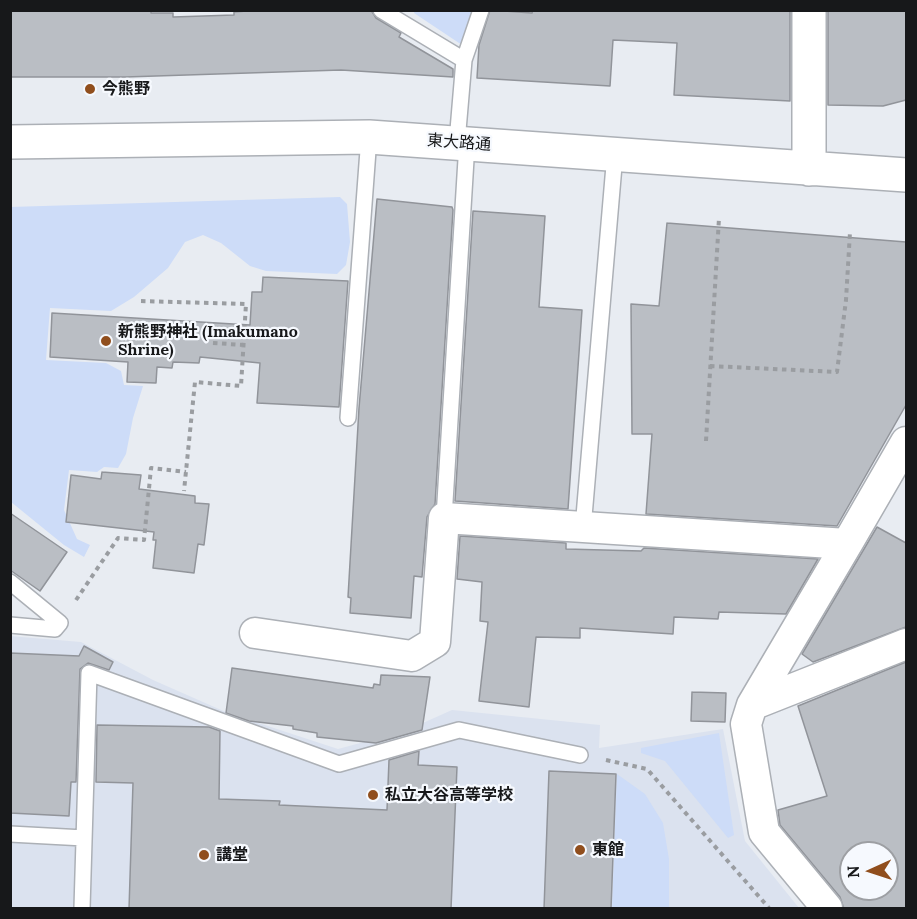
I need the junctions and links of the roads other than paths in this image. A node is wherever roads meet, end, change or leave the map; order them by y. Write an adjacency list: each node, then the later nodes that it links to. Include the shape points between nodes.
1 (381, 10): 4 (lane)
2 (481, 10): 4 (lane)
3 (809, 10): 9 (main road)
4 (464, 60): 7 (lane)
5 (369, 137): 6 (main road, 東大路通); 7 (main road, 東大路通); 11 (lane)
6 (10, 142)
7 (462, 142): 8 (main road, 東大路通); 13 (lane)
8 (615, 154): 9 (main road, 東大路通); 14 (lane)
9 (809, 169): 10 (main road, 東大路通)
10 (906, 176)
11 (348, 418)
12 (906, 442): 15 (street)
13 (444, 518): 14 (street); 18 (street, via 435,642 412,656)
14 (583, 528): 15 (street)
15 (847, 544): 20 (street)
16 (10, 582): 17 (lane, via 60,623 55,629)
17 (10, 625)
18 (255, 633)
19 (906, 644): 20 (street)
20 (752, 705): 25 (street, via 746,724 764,832)
21 (580, 755): 23 (lane, via 459,730 339,764 89,673)
22 (10, 834): 23 (lane)
23 (84, 838): 24 (lane)
24 (82, 909)
25 (827, 909)

